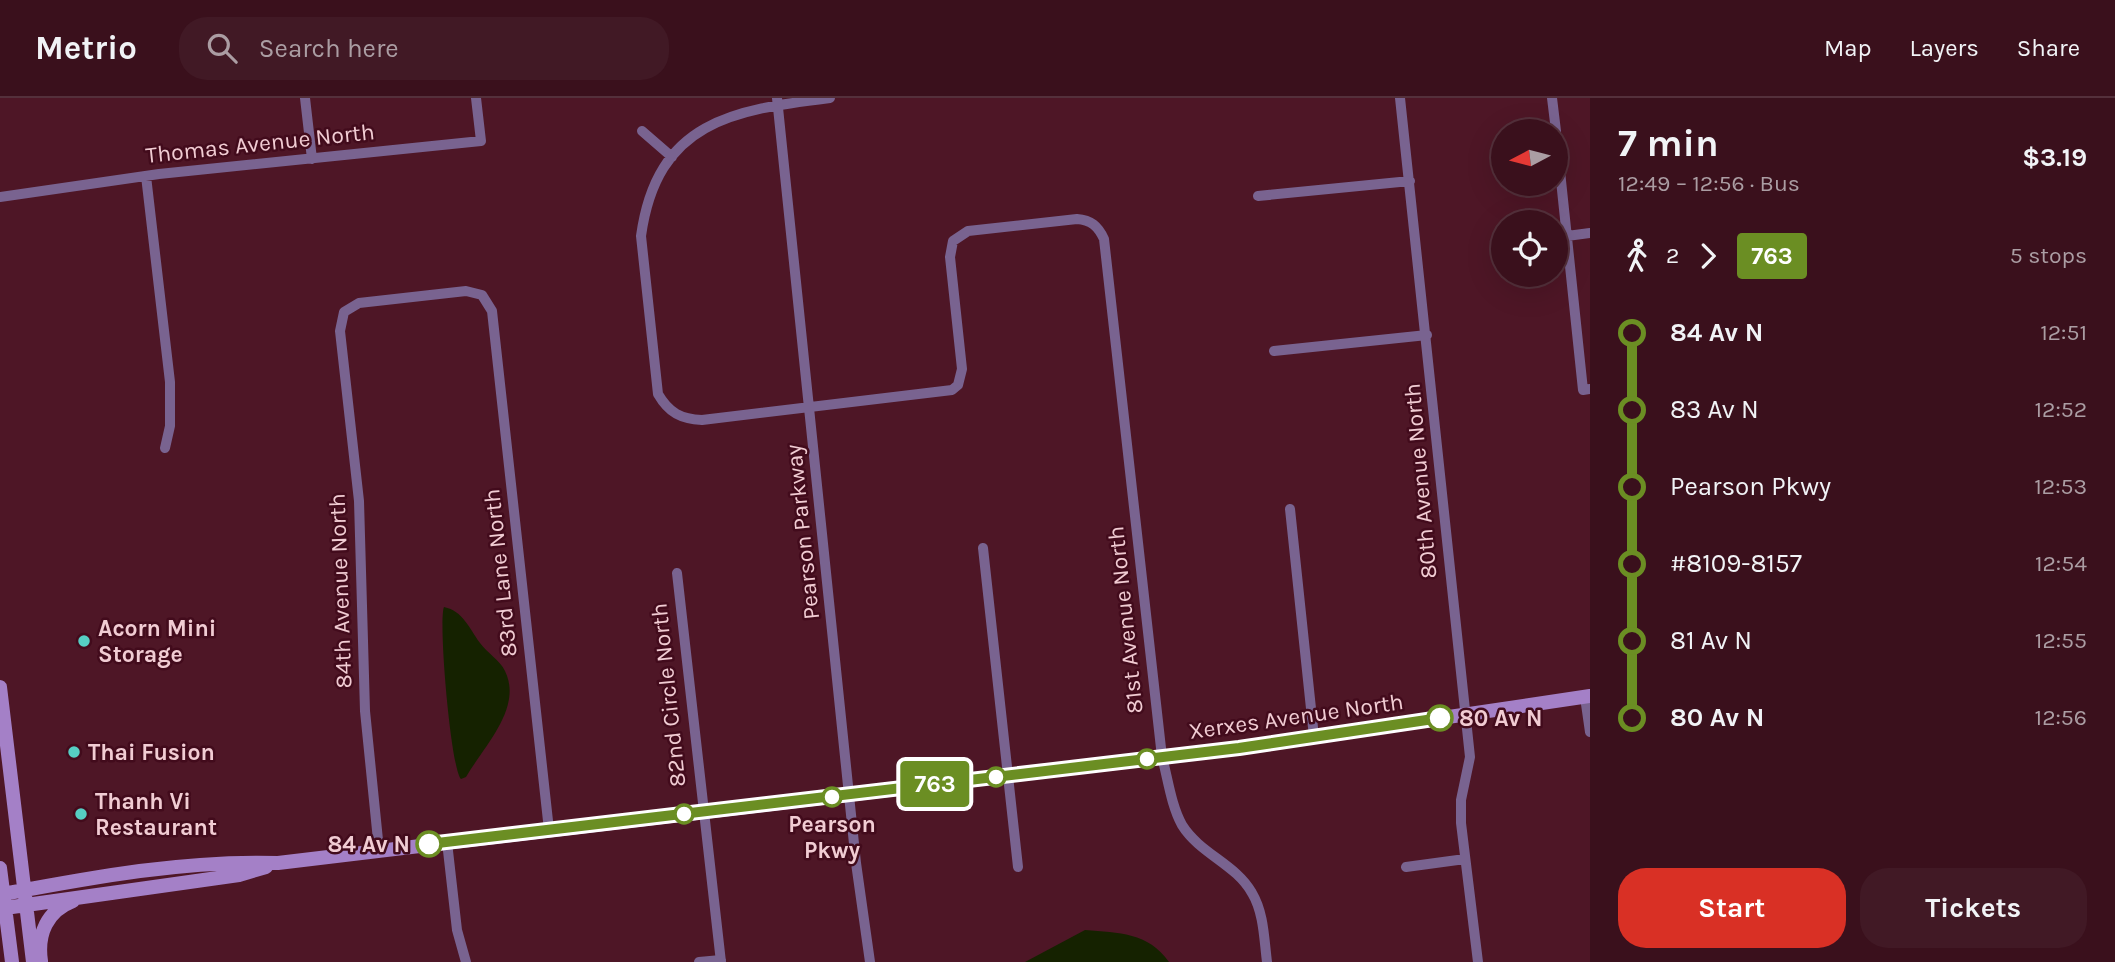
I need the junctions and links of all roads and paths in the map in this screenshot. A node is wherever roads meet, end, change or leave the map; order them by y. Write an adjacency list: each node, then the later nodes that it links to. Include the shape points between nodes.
1 (305, 98): 10 (street)
2 (477, 98): 10 (street, Thomas Avenue North, via 481,141)
3 (830, 98): 6 (street)
4 (1400, 98): 12 (street, 80th Avenue North)
5 (1552, 98): 7 (street)
6 (778, 101): 9 (street, via 716,121); 22 (street, Pearson Parkway)
7 (1554, 119)
8 (642, 131): 9 (street)
9 (672, 157): 22 (street, via 652,190 642,236 656,383 670,412 702,420)
10 (312, 159): 11 (street, Thomas Avenue North)
11 (146, 176): 14 (street, Thomas Avenue North); 23 (street, via 170,382)
12 (1410, 181): 13 (street); 19 (street, 80th Avenue North)
13 (1258, 196)
14 (0, 197)
15 (1590, 233): 16 (street)
16 (1568, 236)
17 (1568, 244): 21 (street)
18 (340, 331): 36 (street, 83rd Lane North, via 344,312 359,303 466,291 482,295 492,311); 38 (street, 84th Avenue North, via 359,501 365,711)
19 (1427, 335): 20 (street); 29 (street, 80th Avenue North)
20 (1274, 351)
21 (1587, 390)
22 (811, 408): 32 (street, 81st Avenue North, via 944,392 958,385 962,369 950,257 953,241 968,231 1077,219 1091,222 1104,239); 34 (street, Pearson Parkway)
23 (166, 448)
24 (1290, 509): 31 (street)
25 (983, 548): 33 (street)
26 (677, 573): 35 (street, 82nd Circle North)
27 (0, 687): 45 (street)
28 (1588, 696): 29 (street, Xerxes Avenue North); 30 (street)
29 (1465, 715): 31 (street, Xerxes Avenue North); 39 (street, 80th Avenue North, via 1470,757 1461,800)
30 (1590, 732)
31 (1314, 737): 32 (street, Xerxes Avenue North)
32 (1162, 757): 33 (street, Xerxes Avenue North); 54 (street, 81st Avenue North, via 1182,824 1252,892)
33 (1008, 776): 34 (street, Xerxes Avenue North); 41 (street)
34 (849, 795): 35 (street, Xerxes Avenue North); 53 (street, Pearson Parkway)
35 (702, 812): 36 (street, Xerxes Avenue North); 47 (street, 82nd Circle North)
36 (549, 830): 37 (street, Xerxes Avenue North)
37 (447, 842): 38 (street, Xerxes Avenue North); 51 (street, via 457,930)
38 (379, 850): 40 (street, Xerxes Avenue North)
39 (1465, 859): 42 (street); 55 (street, 80th Avenue North)
40 (278, 863): 44 (street, Xerxes Avenue North, via 239,875); 45 (street, Xerxes Avenue North, via 143,869)
41 (1018, 867)
42 (1406, 867)
43 (0, 868): 46 (street)
44 (85, 896): 45 (street, Xerxes Avenue North); 50 (street, via 49,918 40,940)
45 (24, 897): 46 (street, Xerxes Avenue North); 49 (street)
46 (2, 902): 48 (street)
47 (721, 961): 52 (street)
48 (12, 962)
49 (33, 962)
50 (41, 962)
51 (466, 962)
52 (699, 962)
53 (870, 962)
54 (1267, 962)
55 (1478, 962)

